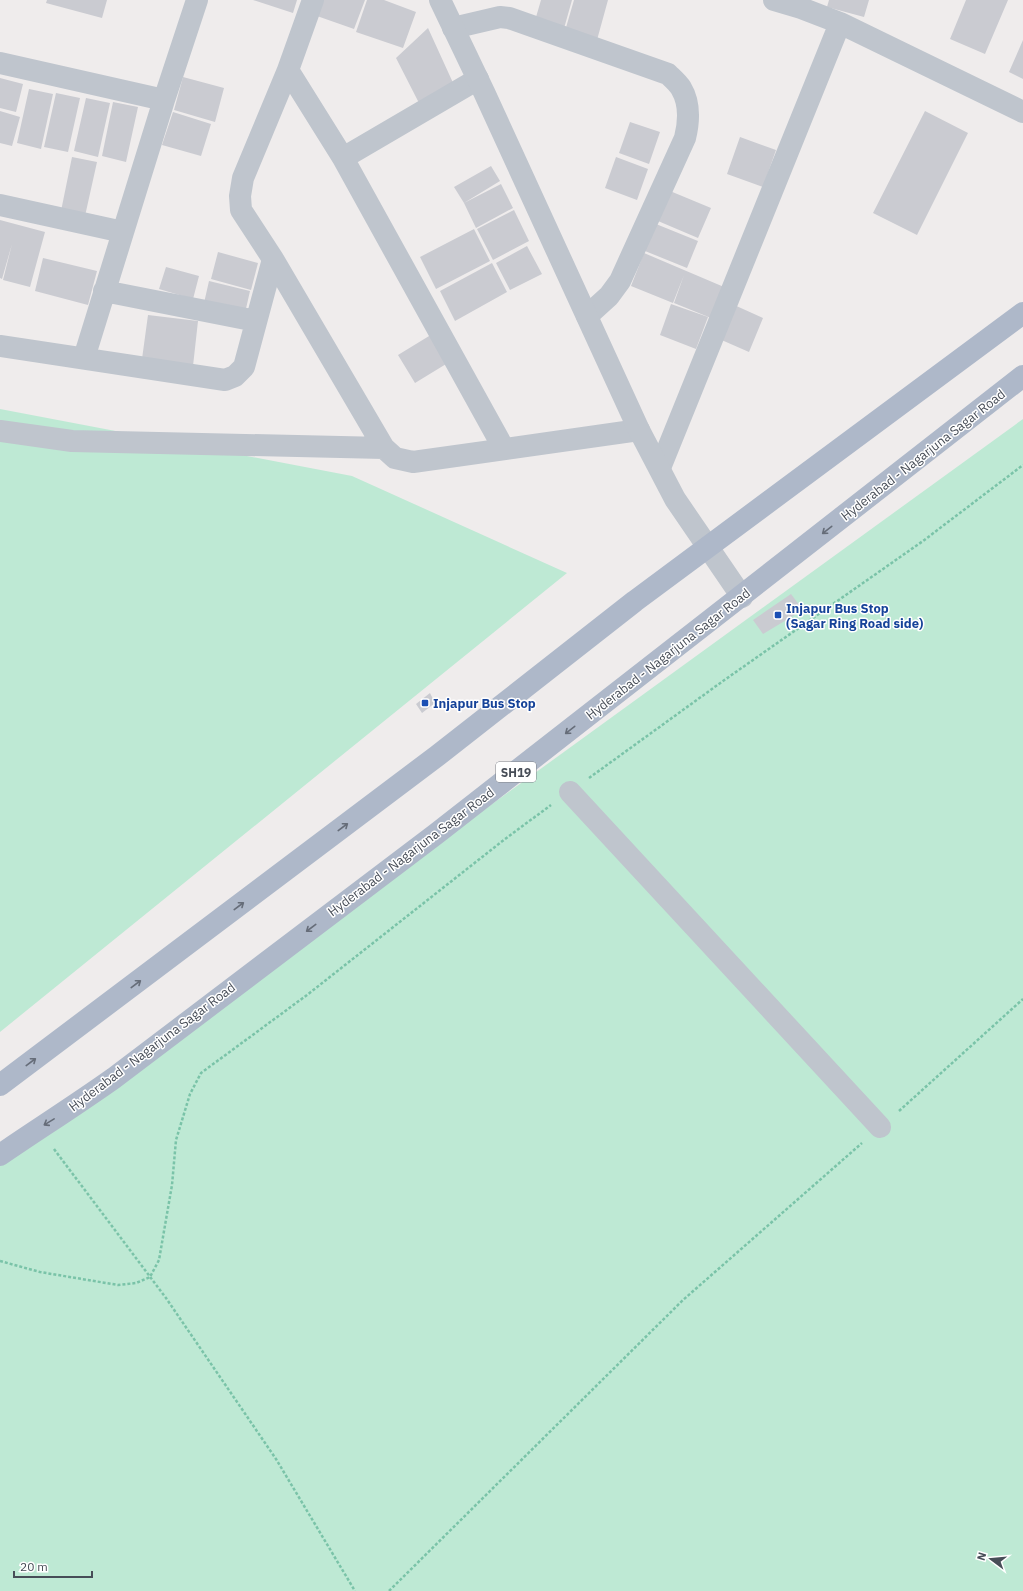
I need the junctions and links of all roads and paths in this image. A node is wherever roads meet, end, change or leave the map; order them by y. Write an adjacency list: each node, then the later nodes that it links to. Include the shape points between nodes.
1 (197, 0): 10 (street)
2 (313, 0): 8 (street)
3 (440, 0): 6 (street)
4 (774, 0): 5 (street)
5 (840, 23): 11 (street); 28 (street)
6 (453, 28): 9 (street); 18 (street, via 500,17 509,18 668,74 681,87 687,106 688,126 685,138 620,281 609,296)
7 (0, 63): 10 (street)
8 (288, 70): 12 (street); 15 (street, via 244,178 240,196 241,210)
9 (478, 79): 12 (street); 18 (street)
10 (164, 100): 14 (street)
11 (1023, 112)
12 (343, 158): 26 (street)
13 (0, 205): 14 (street)
14 (123, 232): 16 (street)
15 (273, 259): 19 (street); 25 (street)
16 (104, 291): 19 (street); 21 (street)
17 (1023, 313): 29 (main road)
18 (587, 316): 23 (street)
19 (256, 321): 21 (street, via 244,367 236,376 225,380)
20 (0, 346): 21 (street)
21 (84, 358)
22 (1023, 376): 30 (main road, Hyderabad - Nagarjuna Sagar Road / SH19, one-way to 30)
23 (639, 430): 26 (street); 28 (street)
24 (0, 431): 25 (street, via 72,441)
25 (384, 448): 26 (street, via 395,458 413,462)
26 (504, 449)
27 (1023, 465): 31 (path, via 923,541)
28 (660, 468): 29 (street, via 676,499)
29 (708, 547): 30 (street); 33 (main road, one-way to 29, via 430,761)
30 (742, 596): 35 (main road, Hyderabad - Nagarjuna Sagar Road / SH19, one-way to 35, via 436,834 114,1078)
31 (570, 792): 34 (street); 38 (path, via 505,839 307,995 201,1073 190,1094 176,1140 172,1185 159,1260)
32 (1023, 999): 34 (path)
33 (0, 1085)
34 (880, 1127): 40 (path, via 683,1300)
35 (39, 1128): 36 (main road, Hyderabad - Nagarjuna Sagar Road / SH19); 38 (path)
36 (0, 1156)
37 (0, 1261): 38 (path, via 40,1272 118,1285 136,1283)
38 (150, 1277): 39 (path, via 276,1459)
39 (355, 1591)
40 (389, 1591)

